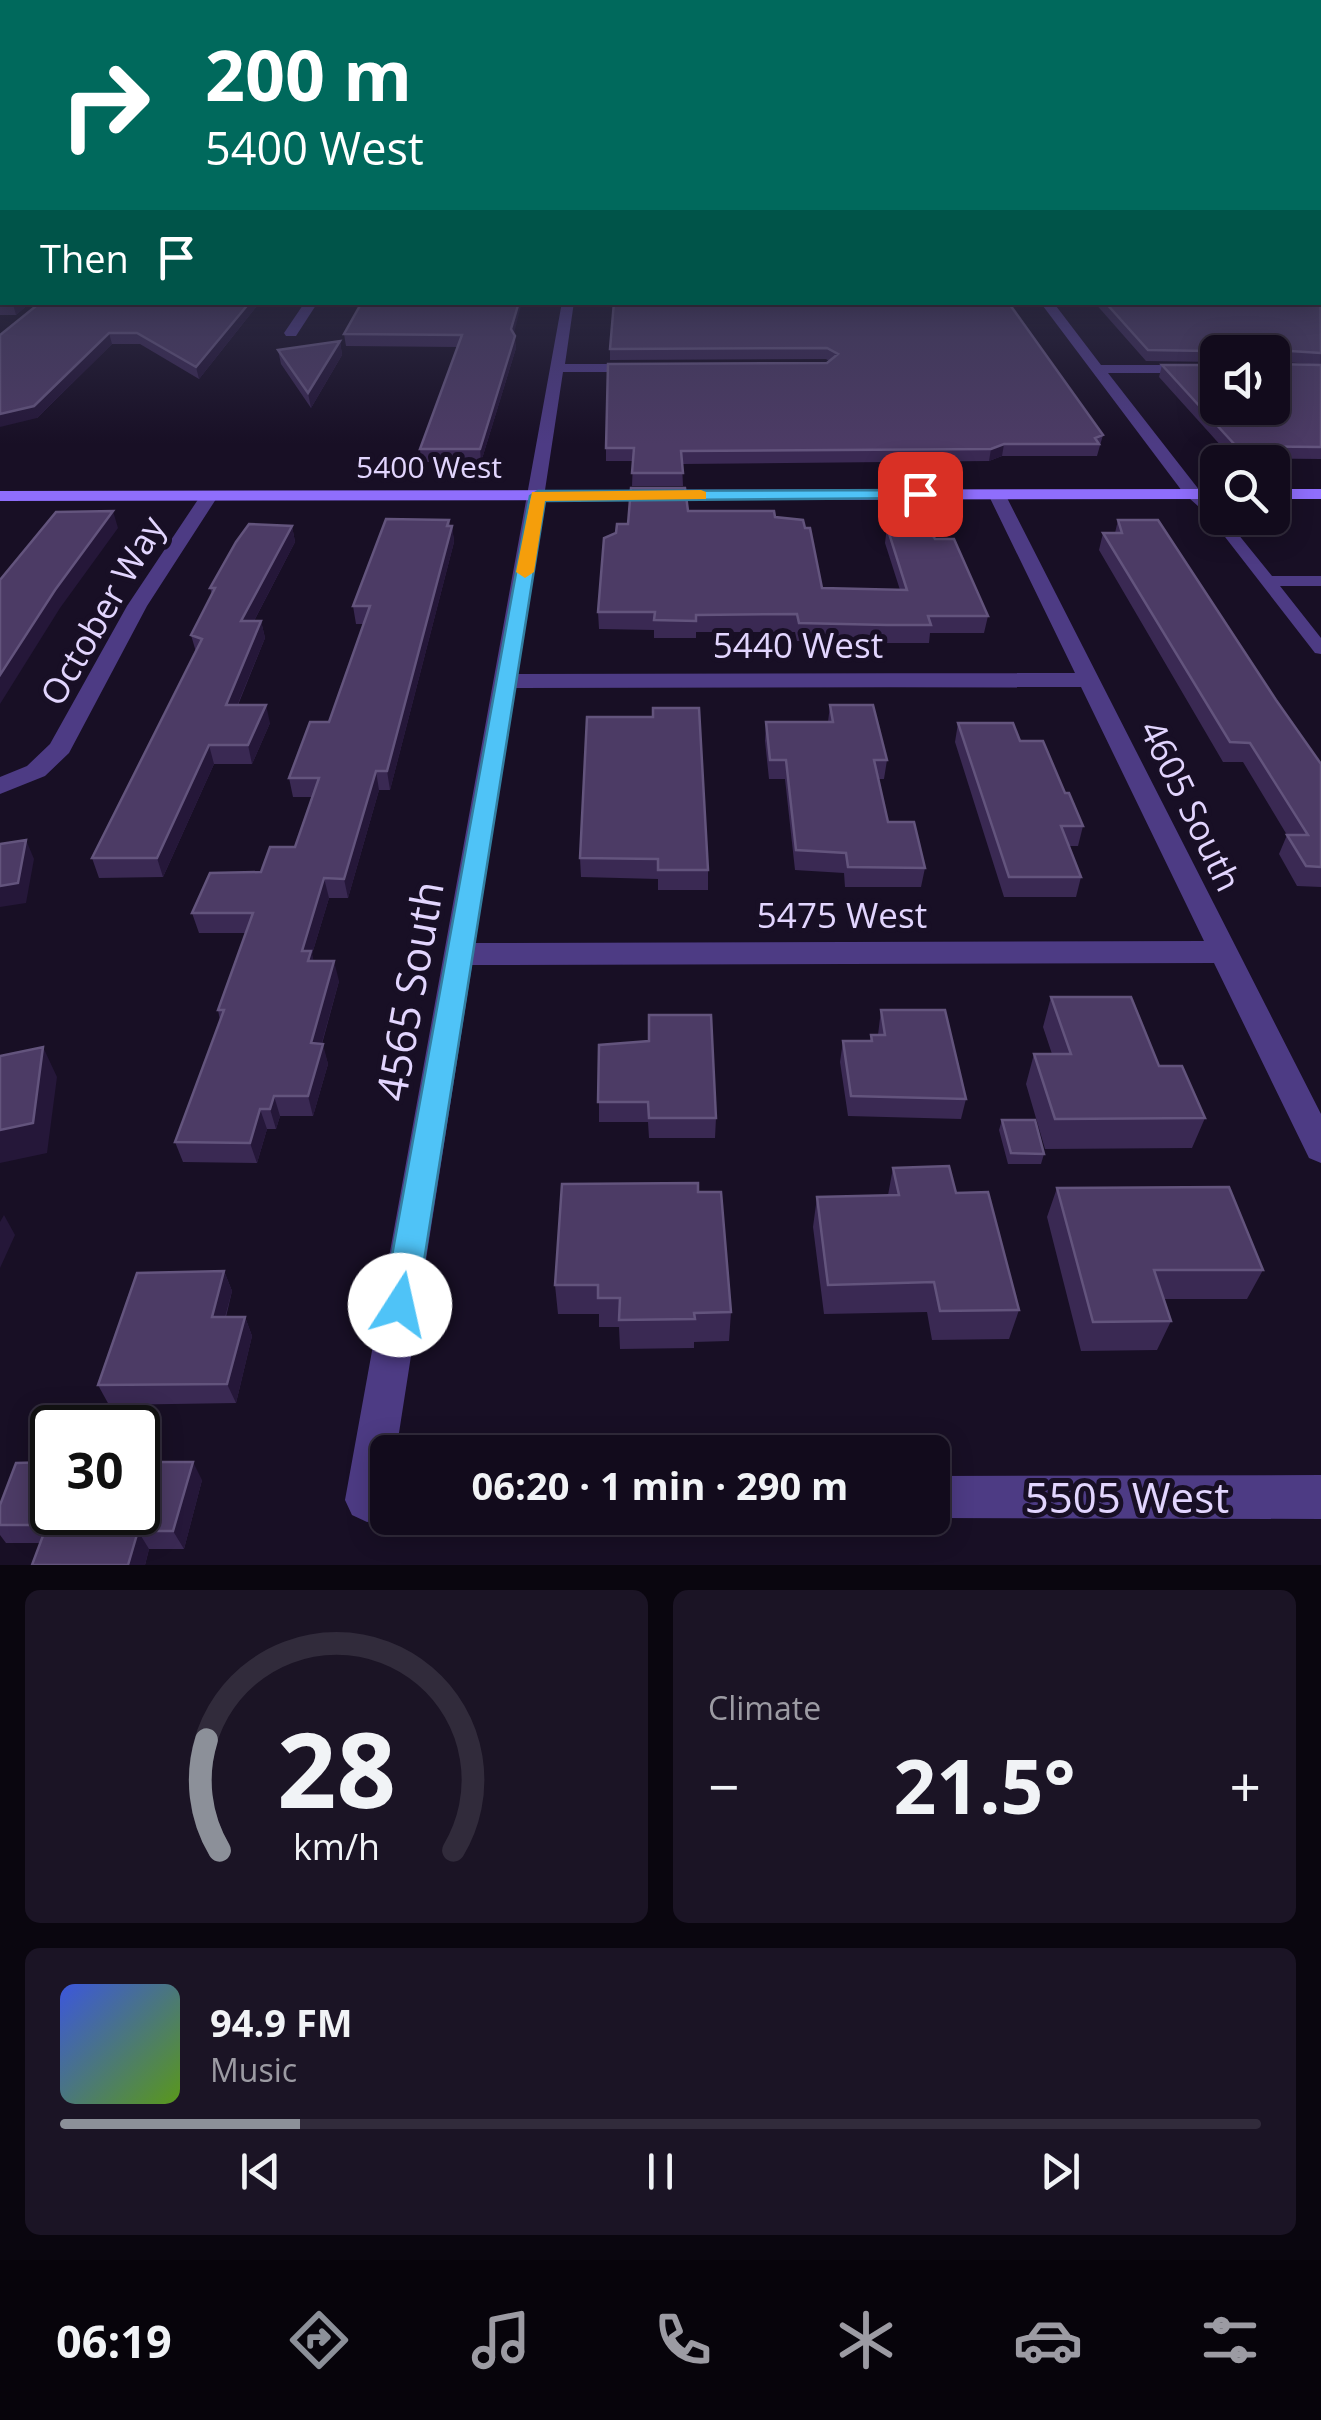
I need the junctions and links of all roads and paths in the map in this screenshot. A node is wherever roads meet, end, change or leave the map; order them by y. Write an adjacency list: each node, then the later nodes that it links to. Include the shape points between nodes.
1 (310, 305): 4 (street)
2 (567, 305): 5 (street, 4565 South)
3 (1048, 305): 7 (street)
4 (291, 333)
5 (555, 368): 6 (street); 16 (street, 4565 South)
6 (660, 368)
7 (1097, 369): 8 (street); 10 (street)
8 (1200, 369)
9 (997, 494): 10 (street, 5400 West); 16 (street, 5400 West); 20 (street, 4605 South)
10 (1194, 494): 11 (street, 5400 West); 17 (lane)
11 (1200, 494)
12 (1290, 494): 13 (street)
13 (1321, 494)
14 (0, 496): 15 (street, 5400 West)
15 (210, 496): 16 (street, 5400 West); 22 (street, October Way, via 137,606 60,748 36,771)
16 (538, 496): 21 (street, 4565 South)
17 (1268, 581): 18 (lane); 19 (lane)
18 (1321, 581)
19 (1321, 650)
20 (1089, 680): 21 (street, 5440 West); 23 (street, 4605 South)
21 (506, 682): 24 (street, 4565 South)
22 (0, 786)
23 (1224, 952): 24 (street, 5475 West); 25 (street, 4605 South)
24 (460, 954): 26 (street, 4565 South)
25 (1321, 1148)
26 (387, 1435)
27 (1321, 1497): 28 (street, 5505 West)
28 (950, 1498)

